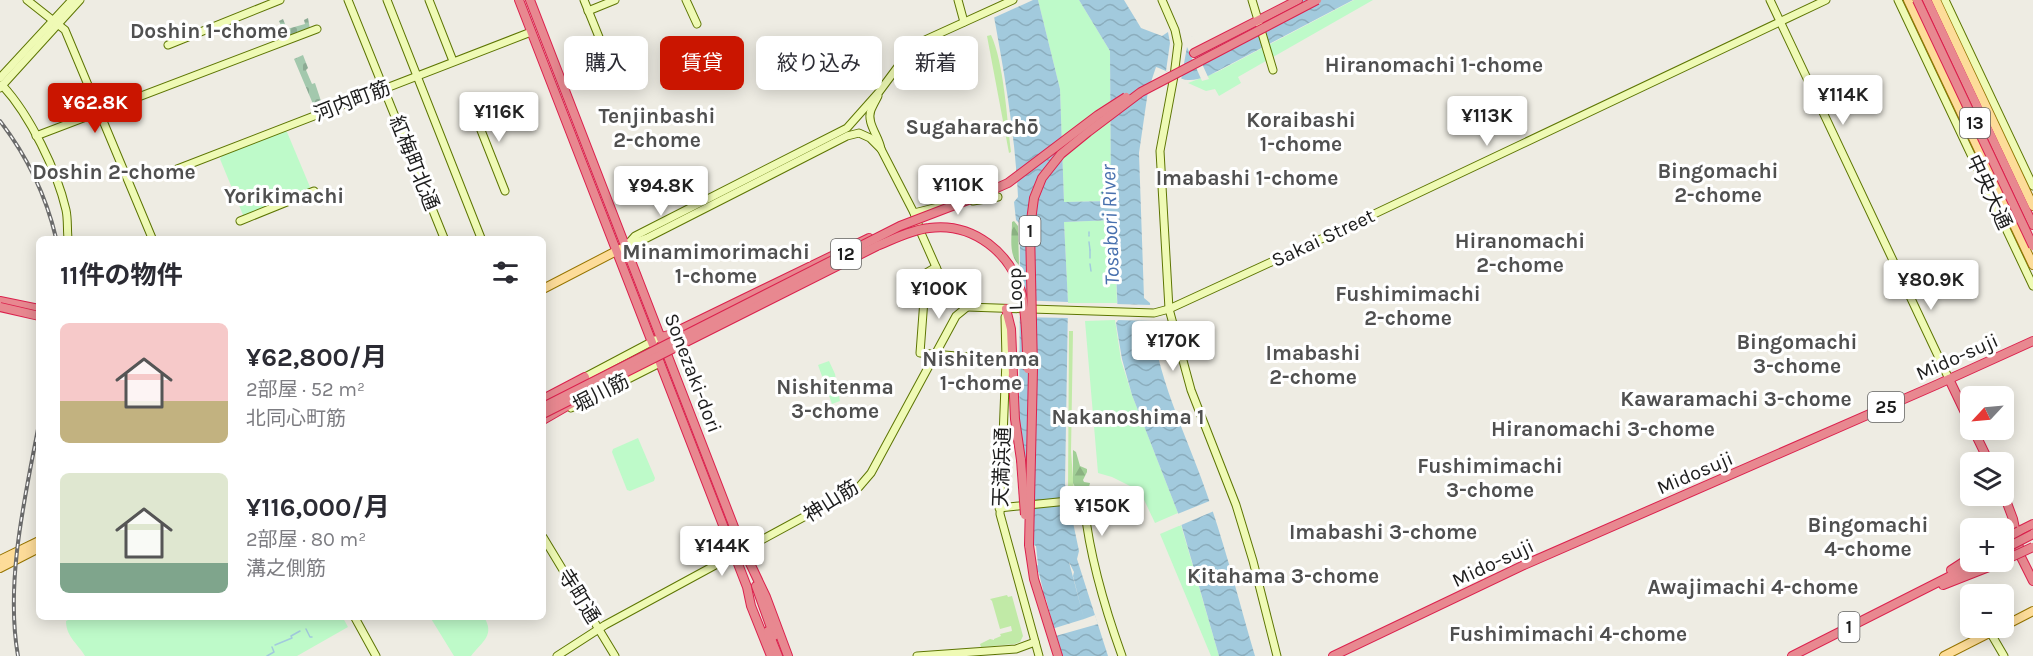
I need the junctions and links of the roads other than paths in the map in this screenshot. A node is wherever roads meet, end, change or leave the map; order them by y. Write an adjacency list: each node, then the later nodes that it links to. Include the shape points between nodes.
1 (27, 0): 31 (street)
2 (72, 0): 31 (street)
3 (80, 0): 31 (street)
4 (280, 0): 36 (street)
5 (348, 0): 42 (street, 紅梅町北通)
6 (387, 0): 40 (street)
7 (429, 0): 38 (street)
8 (519, 0): 34 (highway, Sonezaki-dori)
9 (531, 0): 64 (highway, Sonezaki-dori)
10 (584, 0): 27 (street)
11 (615, 0): 27 (street)
12 (686, 0): 32 (street)
13 (958, 0): 29 (street)
14 (1013, 0): 29 (street)
15 (1162, 0): 77 (street, via 1178,48 1160,151)
16 (1298, 0): 28 (highway)
17 (1317, 0): 44 (highway, Loop / 1, bridge)
18 (1770, 0): 30 (street)
19 (1826, 0): 30 (street, Sakai Street)
20 (1898, 0): 69 (street, 中央大通)
21 (1908, 0): 67 (main road)
22 (1917, 0): 65 (highway, 13, bridge)
23 (1927, 0): 58 (highway, 13)
24 (1936, 0): 54 (main road)
25 (1945, 0): 50 (street)
26 (1253, 3): 28 (street)
27 (588, 11): 35 (street)
28 (1257, 18): 37 (highway); 39 (street)
29 (964, 22): 43 (street, via 914,45)
30 (1780, 22): 77 (street, Sakai Street); 89 (street)
31 (56, 23): 41 (street); 46 (street, via 65,30)
32 (697, 24)
33 (317, 29): 46 (street)
34 (531, 32): 38 (street, 河内町筋); 66 (highway, Sonezaki-dori)
35 (598, 36)
36 (168, 45)
37 (1194, 53)
38 (453, 61): 40 (street, 河内町筋)
39 (1272, 68)
40 (417, 75): 42 (street, 河内町筋); 63 (street)
41 (1, 84): 47 (street)
42 (383, 88): 49 (street, 河内町筋); 62 (street, 紅梅町北通)
43 (879, 92): 48 (street, via 870,121); 64 (street, via 842,131 635,236)
44 (1141, 92): 59 (highway, 12, bridge, via 1098,115 1008,183); 93 (highway, Loop / 1, bridge, via 1061,154 1036,189 1030,228)
45 (471, 105): 52 (street)
46 (99, 112): 47 (street); 61 (street)
47 (36, 136): 60 (street, via 67,212)
48 (880, 149): 55 (street); 64 (street, via 867,136 851,134)
49 (172, 171)
50 (2033, 186)
51 (314, 191): 56 (street)
52 (505, 191)
53 (998, 197): 55 (street)
54 (2033, 206)
55 (914, 213): 57 (street)
56 (240, 221)
57 (918, 224): 68 (street); 73 (street)
58 (2033, 225)
59 (900, 226): 81 (highway, bridge); 94 (highway, 12, bridge)
60 (68, 236)
61 (151, 236)
62 (443, 236)
63 (480, 236)
64 (626, 246): 66 (main road); 81 (highway, Sonezaki-dori)
65 (2033, 246)
66 (616, 251): 70 (main road); 83 (highway, Sonezaki-dori)
67 (2033, 265)
68 (936, 267): 75 (street, via 948,294); 84 (street, via 926,273 920,353)
69 (2033, 286)
70 (546, 287)
71 (0, 296): 78 (highway)
72 (0, 301): 79 (highway)
73 (751, 305)
74 (0, 307): 80 (highway, bridge)
75 (967, 307): 76 (street, Sakai Street); 84 (street, 神山筋, via 956,316)
76 (1009, 309): 77 (street, Sakai Street, bridge, via 1151,313); 85 (street, 天満浜通); 107 (highway, 1, bridge, via 1015,419)
77 (1169, 309): 142 (street, via 1191,390 1236,505)
78 (36, 311)
79 (36, 311)
80 (36, 312)
81 (661, 337): 83 (street, 堀川筋); 110 (highway, Sonezaki-dori)
82 (2033, 341): 89 (highway, Mido-suji / 25)
83 (651, 342): 86 (highway, Sonezaki-dori); 88 (street, 堀川筋)
84 (933, 355): 85 (street); 110 (street, 神山筋, via 871,473 859,487)
85 (1006, 360): 100 (street, 天満浜通)
86 (660, 363): 97 (street, 堀川筋); 111 (highway, Sonezaki-dori)
87 (614, 375): 95 (street)
88 (585, 377): 91 (highway)
89 (1949, 379): 92 (highway); 143 (highway, Mido-suji / 25, via 1524,565)
90 (592, 389): 93 (highway, 12, bridge, via 877,246 915,230 938,227 961,230 986,241 1014,272 1024,306); 96 (highway, 12, bridge); 98 (highway, bridge)
91 (546, 398)
92 (1960, 402)
93 (1032, 405): 107 (highway, Loop / 1, bridge)
94 (546, 409)
95 (546, 409)
96 (546, 410)
97 (546, 420)
98 (546, 420)
99 (2008, 506): 119 (highway, via 2021,557)
100 (1003, 508): 130 (street, 天満浜通); 141 (street, via 1084,502 1097,575)
101 (2033, 524): 103 (highway, bridge)
102 (2033, 536): 105 (highway, bridge)
103 (2014, 538)
104 (546, 542): 127 (street, 寺町通)
105 (2014, 542)
106 (36, 543): 113 (main road)
107 (1029, 545): 140 (highway, Loop / 1, via 1036,588)
108 (2033, 547): 112 (highway, bridge)
109 (36, 550): 116 (main road)
110 (744, 551): 111 (street, 神山筋); 114 (highway, Sonezaki-dori)
111 (735, 556): 120 (highway, Sonezaki-dori); 127 (street, 神山筋)
112 (2014, 556)
113 (0, 560)
114 (748, 562): 123 (highway); 137 (highway, Sonezaki-dori)
115 (1960, 564): 121 (highway, 1)
116 (0, 568)
117 (1960, 571): 121 (highway, 1)
118 (1975, 572): 122 (highway)
119 (2033, 581)
120 (747, 587): 123 (highway); 135 (highway, Sonezaki-dori)
121 (1917, 593): 122 (highway, 1)
122 (1905, 599): 144 (highway, 1)
123 (759, 602): 136 (highway)
124 (2033, 610): 126 (main road)
125 (356, 620): 132 (street)
126 (2014, 620)
127 (599, 628): 133 (street, 神山筋); 134 (street, 寺町通)
128 (1978, 638): 145 (main road)
129 (1994, 638): 146 (street)
130 (1035, 642): 131 (street); 139 (street, 天満浜通)
131 (986, 653): 138 (street)
132 (376, 656)
133 (557, 656)
134 (615, 656)
135 (771, 656)
136 (780, 656)
137 (788, 656)
138 (917, 656)
139 (1039, 656)
140 (1058, 656)
141 (1122, 656)
142 (1277, 656)
143 (1333, 656)
144 (1792, 656)
145 (1944, 656)
146 (2004, 656)

